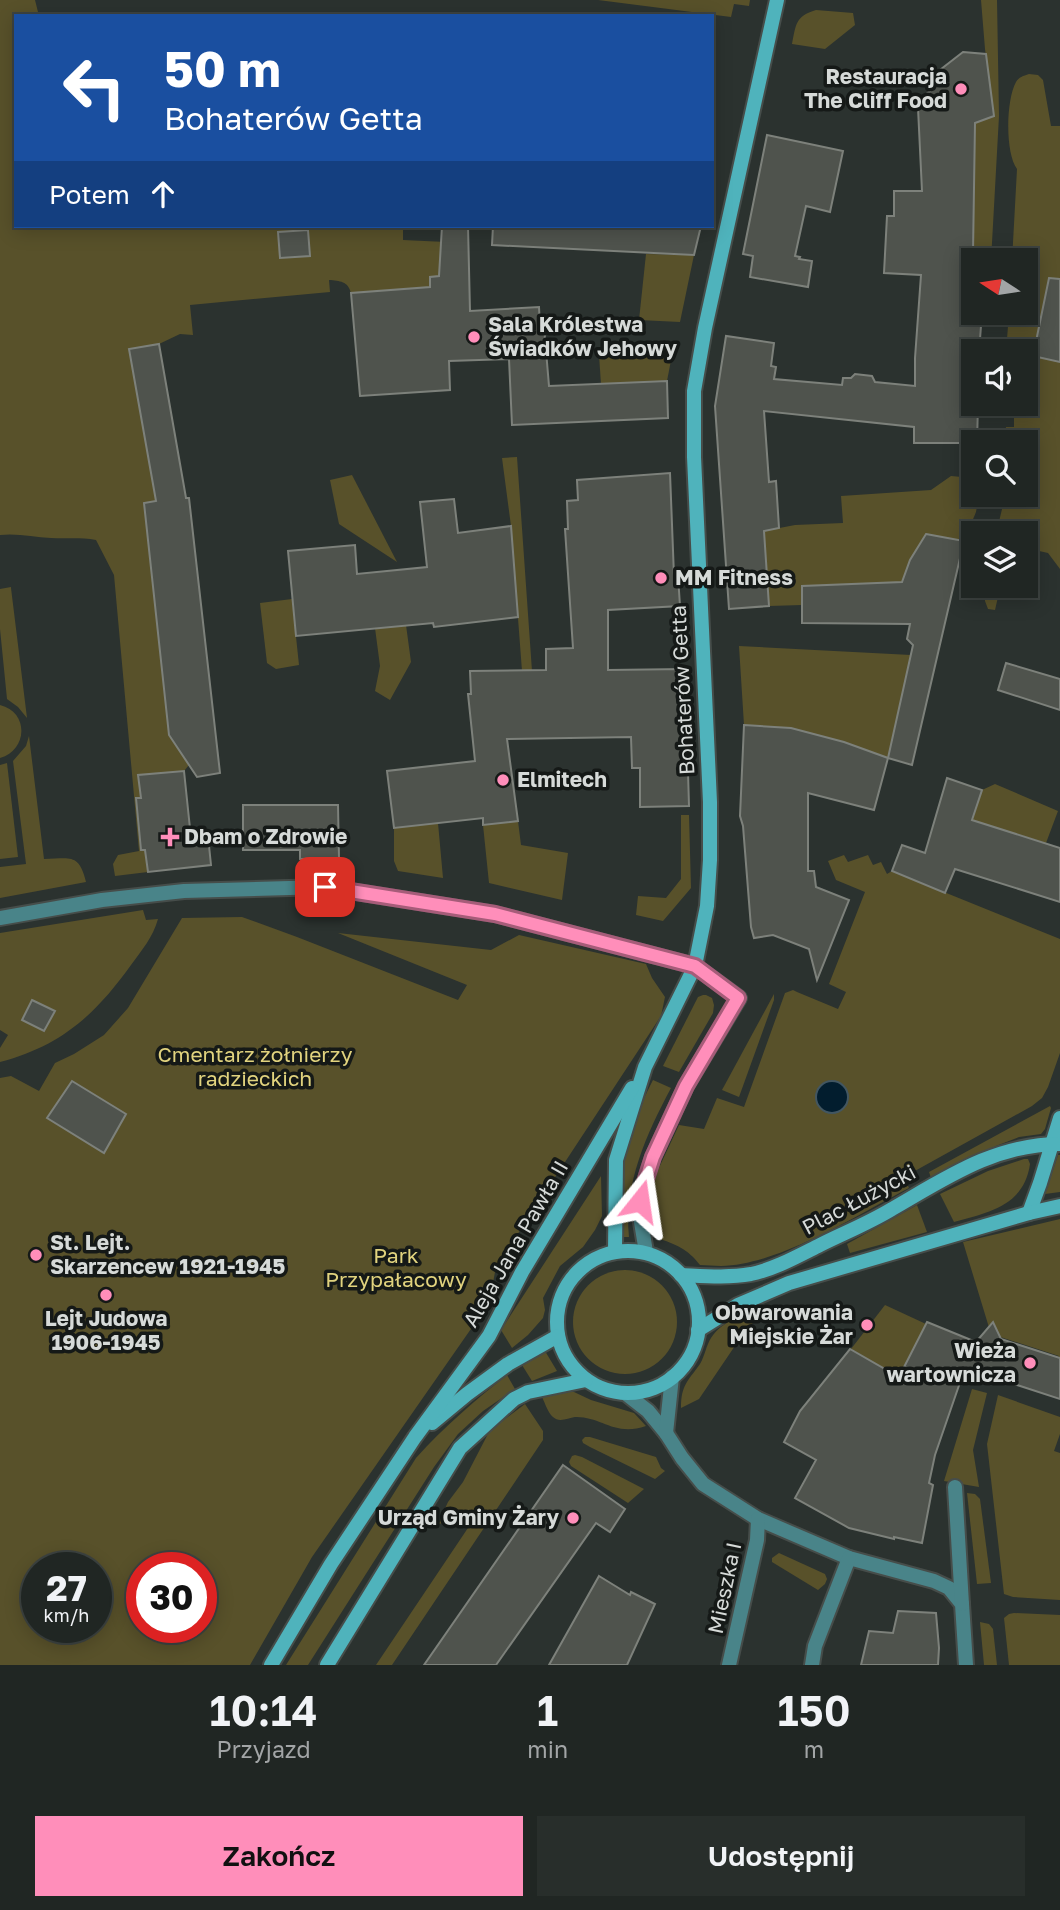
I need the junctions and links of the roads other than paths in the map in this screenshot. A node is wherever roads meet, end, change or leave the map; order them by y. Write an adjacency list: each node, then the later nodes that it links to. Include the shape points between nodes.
1 (777, 0): 3 (street, Bohaterów Getta, via 694,391 710,860)
2 (0, 918): 3 (street, via 184,891 325,887 495,914)
3 (695, 966): 4 (street, Bohaterów Getta); 10 (street, via 738,998 686,1086 653,1157 640,1201)
4 (645, 1067): 9 (street, Bohaterów Getta, via 616,1160); 18 (street, Aleja Jana Pawła II, via 489,1336)
5 (1060, 1118): 6 (street)
6 (1056, 1144): 8 (street); 11 (street, Plac Łużycki, via 1004,1151 970,1165 784,1263 752,1274)
7 (1060, 1206): 8 (street)
8 (1029, 1213): 12 (street, via 789,1283 738,1305)
9 (615, 1251): 10 (street); 13 (street, via 576,1272 556,1313)
10 (646, 1252): 11 (street, via 671,1264)
11 (681, 1275): 12 (street, via 697,1302)
12 (698, 1330): 14 (street, via 684,1366)
13 (558, 1336): 15 (street, via 572,1368); 18 (street, Aleja Jana Pawła II, via 498,1372)
14 (672, 1377): 16 (street, via 648,1391); 17 (street)
15 (586, 1380): 16 (street); 24 (street, via 514,1399 460,1448)
16 (625, 1394): 17 (street, via 648,1411)
17 (666, 1433): 20 (street, via 703,1484)
18 (415, 1437): 23 (street, Aleja Jana Pawła II)
19 (955, 1487): 22 (street)
20 (758, 1519): 21 (street); 25 (street, Mieszka I)
21 (849, 1558): 22 (street, via 934,1581 949,1588); 26 (street)
22 (962, 1604): 27 (street)
23 (271, 1665)
24 (327, 1665)
25 (729, 1665)
26 (812, 1665)
27 (966, 1665)

